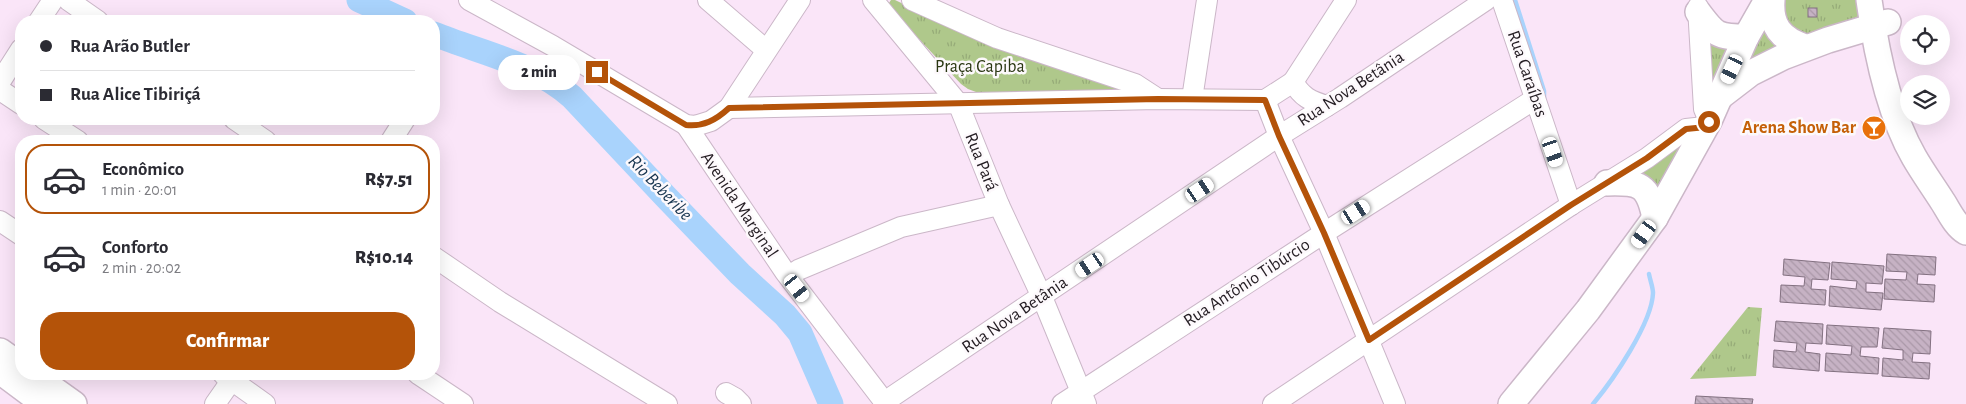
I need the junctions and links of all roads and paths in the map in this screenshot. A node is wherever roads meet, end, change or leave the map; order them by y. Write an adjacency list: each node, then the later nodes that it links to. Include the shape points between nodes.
1 (53, 0): 17 (street)
2 (68, 0): 18 (street)
3 (469, 0): 40 (street)
4 (708, 0): 22 (street)
5 (800, 0): 22 (street)
6 (873, 0): 33 (street, Rua Pará)
7 (912, 0): 29 (street, via 997,38 1135,84)
8 (1208, 0): 30 (street)
9 (1342, 0): 10 (street)
10 (1346, 0): 26 (street)
11 (1486, 0): 35 (street, Rua Nova Betânia)
12 (1502, 0): 34 (street, Rua Caraíbas)
13 (1766, 0): 20 (main road)
14 (1772, 0): 21 (main road, via 1777,29 1791,42)
15 (1869, 0): 19 (main road)
16 (1698, 6): 20 (main road, via 1716,34); 37 (street)
17 (43, 15)
18 (89, 15)
19 (1883, 16): 21 (main road); 24 (main road); 49 (main road, via 1887,86 1902,134 1914,157)
20 (1746, 37): 28 (main road)
21 (1805, 47): 28 (main road, via 1751,73)
22 (766, 50): 36 (street)
23 (15, 58): 25 (street)
24 (1900, 75)
25 (0, 82)
26 (1293, 82): 32 (street); 35 (street, via 1305,98)
27 (0, 90): 31 (street)
28 (1719, 97): 37 (main road)
29 (1158, 99): 30 (street); 33 (street)
30 (1192, 99): 32 (street)
31 (15, 100)
32 (1265, 100): 44 (street)
33 (958, 103): 36 (street); 46 (street, Rua Pará)
34 (1537, 105): 47 (street, Rua Caraíbas); 52 (street, Rua Antônio Tibúrcio)
35 (1327, 106): 44 (street, Rua Nova Betânia)
36 (729, 108): 40 (street, via 711,121)
37 (1707, 124): 45 (street, via 1686,129); 48 (main road)
38 (53, 125): 42 (street)
39 (243, 125): 43 (street)
40 (686, 125): 65 (street, Avenida Marginal, via 785,272)
41 (1916, 125): 49 (main road)
42 (69, 135)
43 (257, 135)
44 (1279, 136): 52 (street); 55 (street, Rua Nova Betânia)
45 (1607, 183): 47 (street); 48 (main road, via 1632,183 1642,188 1650,196)
46 (999, 205): 54 (street, Rua Pará, via 901,227); 55 (street, Rua Pará)
47 (1571, 205): 56 (street)
48 (1655, 218): 75 (main road, via 1588,310)
49 (1963, 218)
50 (0, 221): 51 (street)
51 (15, 231)
52 (1326, 239): 56 (street); 64 (street, Rua Antônio Tibúrcio)
53 (440, 261): 71 (street, via 500,302)
54 (798, 270)
55 (1042, 297): 64 (street, Rua Pará); 65 (street, Rua Nova Betânia)
56 (1369, 340): 73 (street); 74 (street)
57 (0, 351): 58 (main road)
58 (15, 361)
59 (0, 371): 66 (main road)
60 (43, 380): 67 (main road)
61 (228, 380): 68 (street)
62 (235, 380): 69 (street)
63 (427, 380): 70 (street)
64 (1083, 396): 72 (street, Rua Antônio Tibúrcio)
65 (890, 400)
66 (44, 404)
67 (74, 404)
68 (215, 404)
69 (265, 404)
70 (463, 404)
71 (667, 404)
72 (1062, 404)
73 (1273, 404)
74 (1395, 404)
75 (1511, 404)

